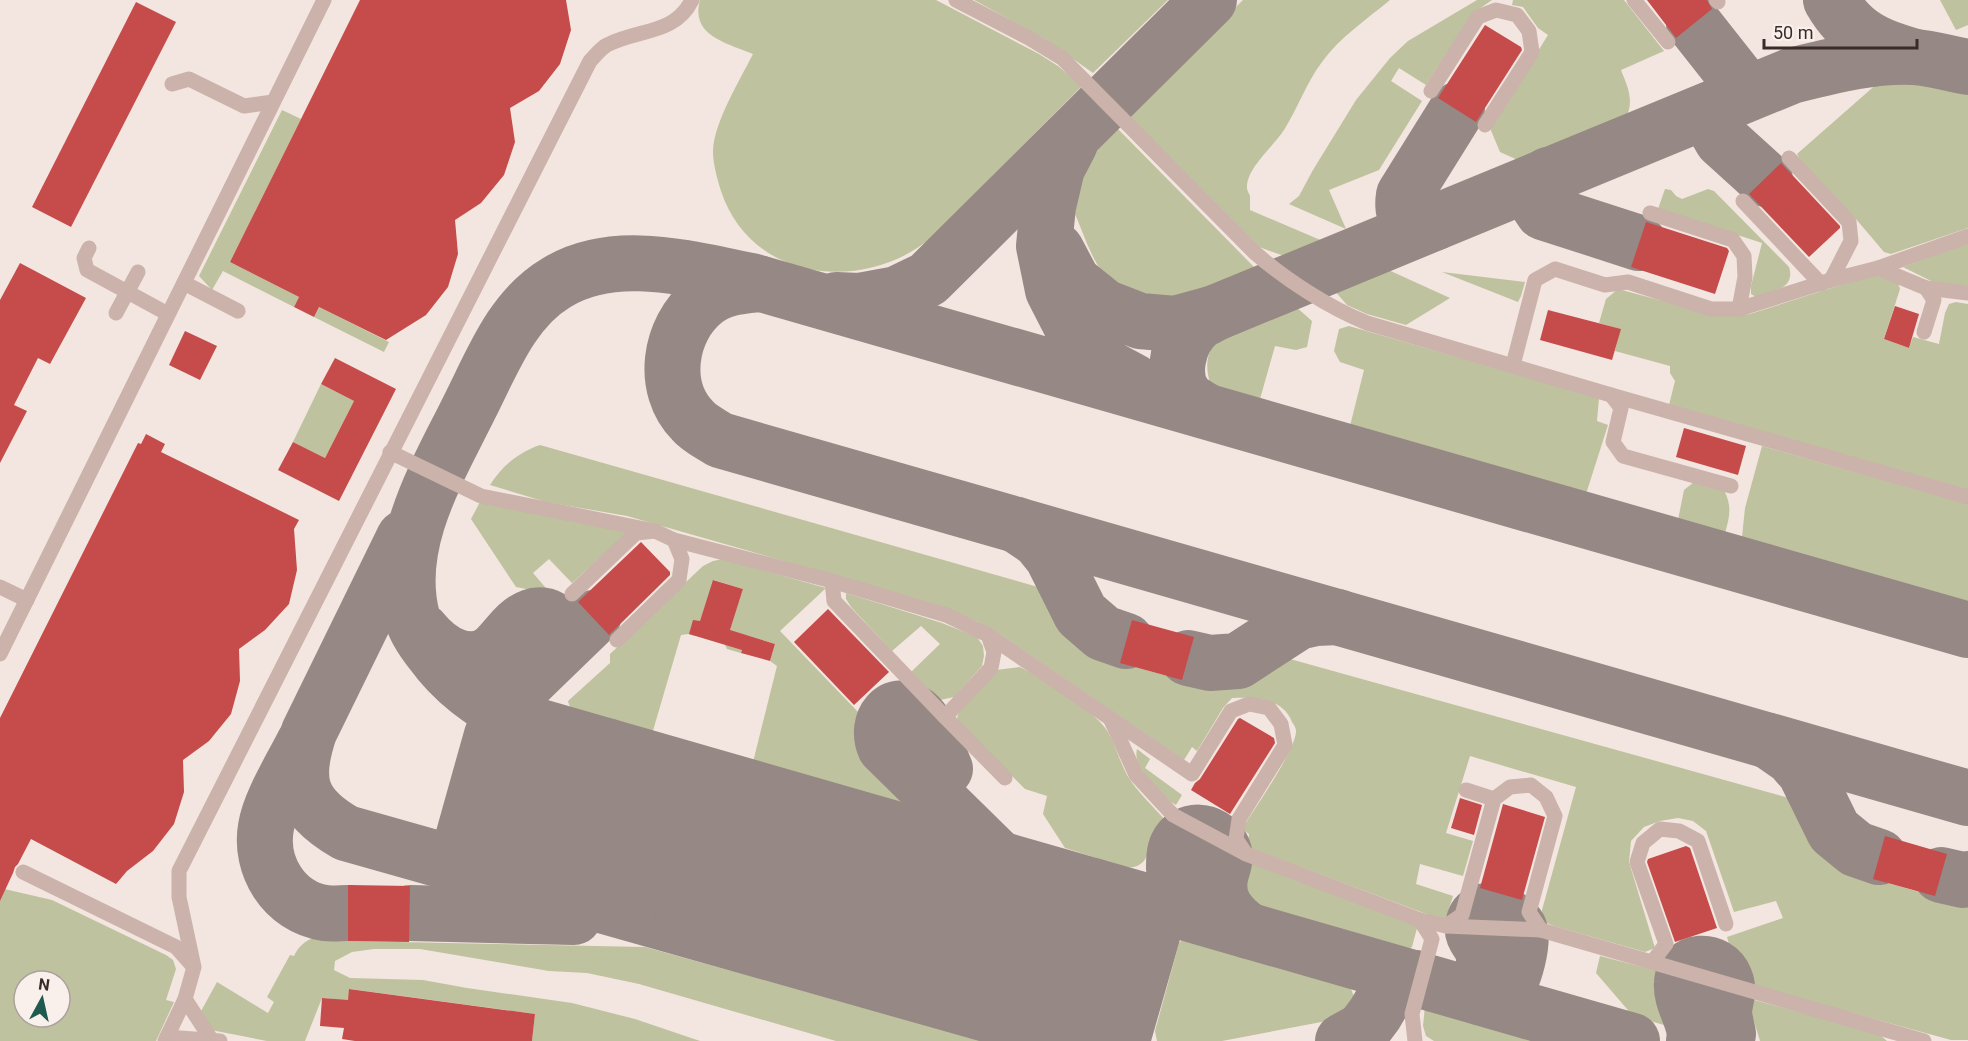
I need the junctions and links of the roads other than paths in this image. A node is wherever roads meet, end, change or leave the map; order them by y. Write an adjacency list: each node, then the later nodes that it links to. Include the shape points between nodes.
1 (324, 0): 9 (lane)
2 (692, 0): 32 (lane, via 669,26 606,45 590,61)
3 (956, 0): 30 (lane, via 1062,58 1268,265 1343,313 1367,323)
4 (1634, 0): 6 (lane)
5 (1499, 5): 8 (lane, via 1478,17); 12 (lane, via 1517,15 1529,31 1532,52)
6 (1668, 42)
7 (172, 84): 10 (lane, via 189,79)
8 (1431, 91)
9 (273, 102): 10 (lane); 21 (lane)
10 (239, 104): 11 (lane)
11 (221, 109)
12 (1485, 125)
13 (1789, 158): 20 (lane, via 1849,222 1851,241)
14 (1743, 201): 20 (lane)
15 (1650, 213): 25 (lane, via 1733,240 1744,256)
16 (1968, 236): 18 (lane)
17 (89, 248): 23 (lane, via 84,258 87,270)
18 (1878, 268): 20 (lane); 22 (lane)
19 (138, 272): 23 (lane)
20 (1826, 282): 25 (lane)
21 (184, 283): 26 (lane); 28 (lane)
22 (1926, 288): 24 (lane); 29 (lane, via 1934,300)
23 (127, 292): 27 (lane); 28 (lane)
24 (1968, 293)
25 (1739, 309): 30 (lane, via 1711,309 1628,282 1605,285 1555,269 1535,280)
26 (238, 311)
27 (116, 313)
28 (168, 314): 40 (lane)
29 (1924, 332)
30 (1513, 365): 31 (lane)
31 (1611, 395): 33 (lane, via 1621,408 1613,442 1623,456); 34 (lane)
32 (390, 452): 35 (lane, via 481,496); 56 (lane, via 179,871 179,897)
33 (1731, 486)
34 (1968, 497)
35 (655, 531): 36 (lane); 39 (lane, via 636,533)
36 (674, 540): 37 (lane); 42 (lane, via 682,559 680,580)
37 (832, 581): 41 (lane, via 946,615); 44 (lane, via 834,601)
38 (0, 587): 40 (lane)
39 (572, 594)
40 (27, 600): 43 (lane)
41 (988, 635): 44 (lane, via 994,652 991,668); 45 (lane)
42 (617, 640)
43 (0, 654)
44 (945, 717): 46 (lane)
45 (1110, 718): 49 (lane, via 1136,775 1173,815); 49 (lane, via 1192,774 1231,711 1249,704 1269,708 1281,724 1284,745 1239,819 1236,839)
46 (1005, 778)
47 (1466, 790): 48 (lane)
48 (1494, 799): 53 (lane, via 1462,915); 54 (lane, via 1510,787 1531,785 1546,797 1555,816 1529,912)
49 (1246, 854): 51 (lane)
50 (23, 872): 56 (lane, via 176,947)
51 (1420, 920): 53 (lane); 60 (lane, via 1432,939 1412,1014)
52 (1726, 924): 55 (lane, via 1698,841 1679,831 1659,829 1643,843 1637,862 1666,944)
53 (1446, 926): 54 (lane)
54 (1540, 930): 55 (lane)
55 (1653, 961): 61 (lane)
56 (194, 968): 57 (lane)
57 (185, 999): 58 (lane); 59 (lane)
58 (166, 1039): 59 (lane)
59 (216, 1040)
60 (1415, 1041)
61 (1924, 1041)

